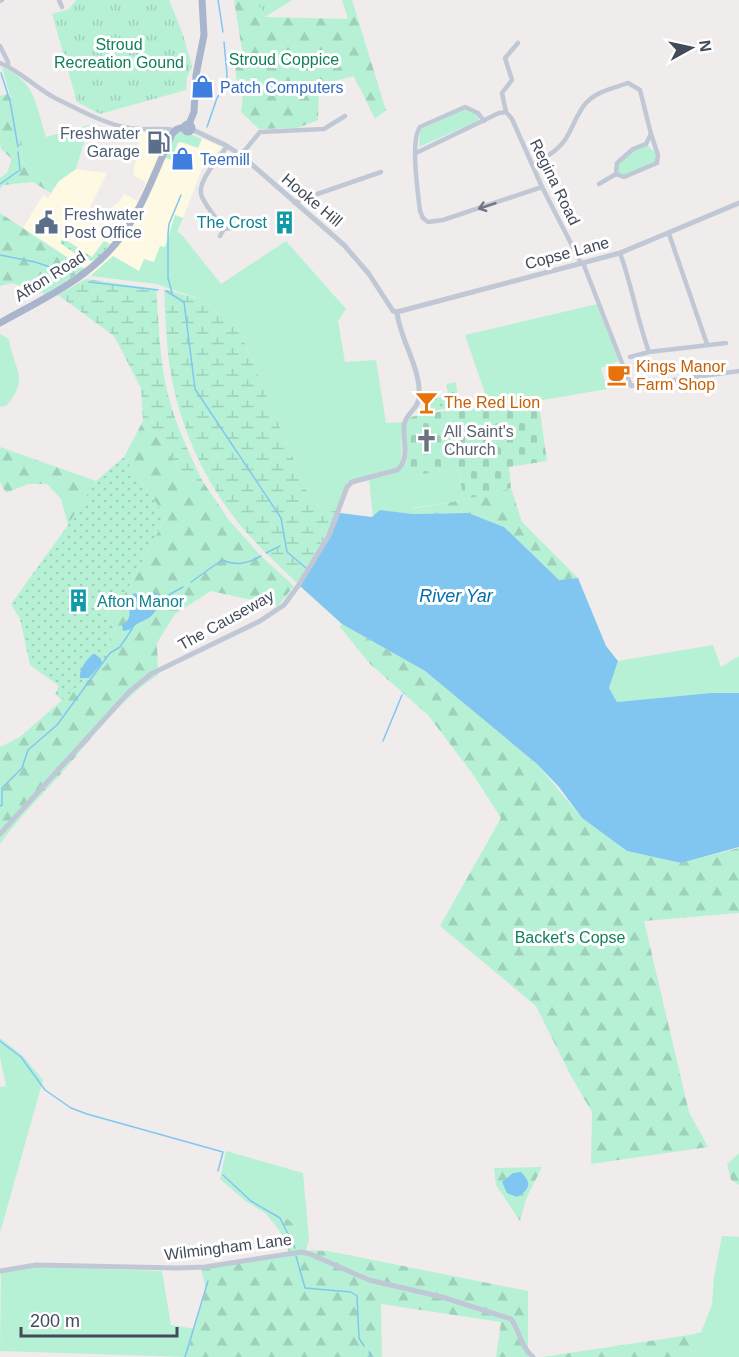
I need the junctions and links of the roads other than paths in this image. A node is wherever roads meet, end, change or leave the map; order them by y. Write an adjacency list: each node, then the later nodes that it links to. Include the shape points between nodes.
1 (59, 0): 3 (street)
2 (202, 0): 13 (main road, via 204,35 194,112)
3 (62, 7)
4 (518, 43): 6 (street)
5 (0, 46): 9 (street)
6 (505, 58): 7 (street); 10 (street, via 512,80 502,93)
7 (498, 59)
8 (0, 63): 9 (street)
9 (10, 67): 14 (street, via 54,97 120,126)
10 (506, 112): 12 (street); 19 (street, Regina Road)
11 (345, 116): 18 (street, via 324,129 260,132)
12 (484, 121): 17 (street); 17 (street, via 465,107 429,123 417,131)
13 (188, 127): 14 (main road); 16 (street, Hooke Hill)
14 (175, 130): 33 (main road, Afton Road, via 146,195 123,234 98,262)
15 (651, 134): 19 (street, via 640,90 628,83 587,101 555,151); 21 (street, via 646,144 617,163); 21 (street, via 657,163 624,177)
16 (227, 146): 18 (street, Hooke Hill); 27 (street, via 200,189)
17 (416, 153): 23 (street, one-way to 17, via 428,222 420,211)
18 (241, 155): 24 (street, Hooke Hill)
19 (533, 165): 23 (street, Regina Road)
20 (381, 172): 24 (street)
21 (616, 174): 22 (street)
22 (599, 184)
23 (542, 187): 31 (street, Regina Road)
24 (295, 203): 32 (street, Hooke Hill, via 358,260)
25 (739, 203): 28 (street, Copse Lane)
26 (231, 228): 27 (street)
27 (224, 229): 29 (street)
28 (669, 234): 30 (street, Copse Lane); 35 (street)
29 (220, 236)
30 (620, 253): 31 (street, Copse Lane); 36 (street)
31 (582, 263): 32 (street, Copse Lane); 38 (street, Regina Road, via 632,386)
32 (397, 312): 39 (street, The Causeway, via 419,384 418,404 404,425 402,466 347,487 333,528 284,605 140,683)
33 (0, 323)
34 (726, 343): 35 (street)
35 (707, 344): 36 (street)
36 (649, 352): 37 (street)
37 (630, 357)
38 (739, 371)
39 (0, 834)
40 (0, 1271): 41 (street, Wilmingham Lane, via 36,1265 178,1269 301,1252 369,1280 510,1318 525,1350)
41 (533, 1357)

